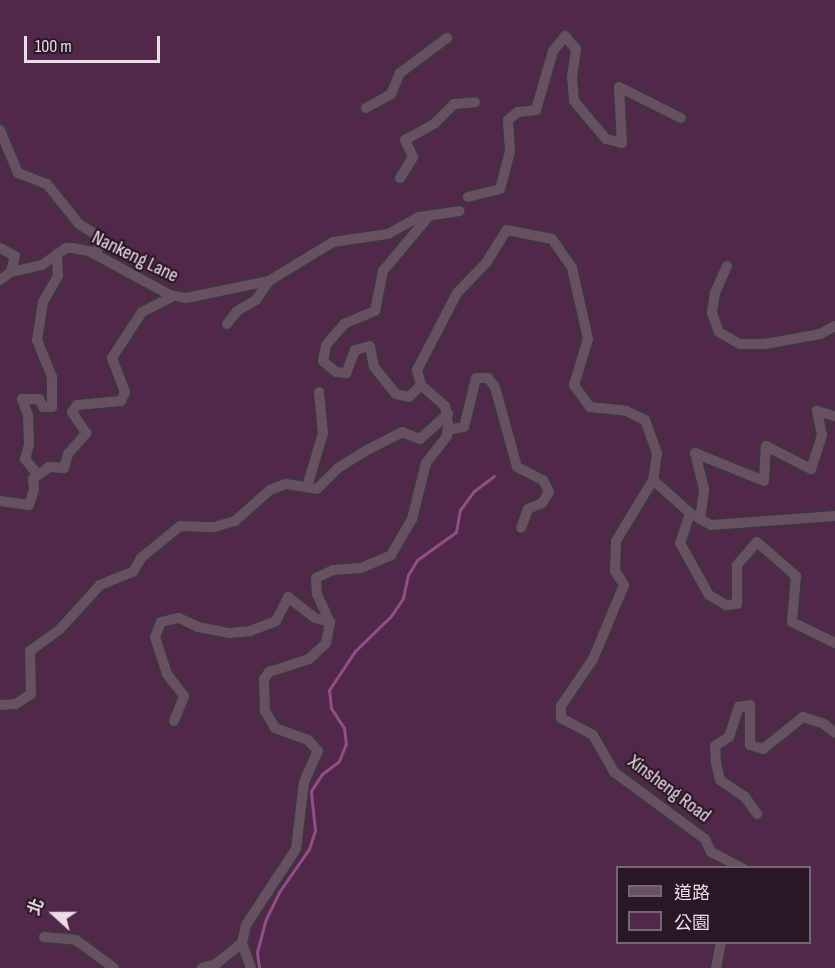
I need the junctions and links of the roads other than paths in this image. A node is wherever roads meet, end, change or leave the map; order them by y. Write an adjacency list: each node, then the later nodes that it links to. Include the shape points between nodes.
1 (447, 38): 3 (street, via 400,73 391,94)
2 (475, 102): 6 (street, via 454,104 434,124 405,140 413,157)
3 (366, 108)
4 (681, 118): 7 (street, via 620,87 622,143 606,139 574,101 576,49 565,36 553,51 536,110 518,112 508,120 510,151 500,189)
5 (0, 130): 12 (street, via 18,173 47,184 79,224 101,238)
6 (400, 178)
7 (468, 197)
8 (460, 211): 9 (street, Nankeng Lane)
9 (429, 216): 16 (street, Nankeng Lane, via 411,220 388,234 333,242); 20 (street, via 382,272 375,311 344,324 326,345 323,361 336,372 346,374 355,350 370,346 374,367 396,394 409,397)
10 (0, 248): 14 (street, via 15,256)
11 (57, 254): 12 (street, Nankeng Lane, via 73,248); 14 (street, Nankeng Lane, via 42,265); 25 (street, via 58,276 44,302 37,339 52,378 52,407 43,407 39,399 22,399 28,415 29,445 25,459)
12 (96, 255): 17 (street, Nankeng Lane)
13 (727, 266): 19 (street, via 714,293 712,314 719,332 740,344 809,336)
14 (11, 272): 15 (street, Nankeng Lane)
15 (0, 280)
16 (269, 281): 17 (street, Nankeng Lane, via 186,298); 18 (street, via 256,300 237,311)
17 (173, 296): 25 (street, via 142,312 112,358 125,392 121,401 77,405 72,412 86,433 68,454 64,468 49,467)
18 (227, 324)
19 (835, 326)
20 (422, 385): 22 (street); 26 (street, Xinsheng Road, via 417,370 420,362 457,292 486,263 507,230 552,239 572,268 588,339 574,385 590,406 626,411 645,420 657,453)
21 (319, 392): 27 (street, via 323,433)
22 (448, 414): 24 (street); 27 (street, via 420,440 402,432 338,468 317,489)
23 (835, 416): 29 (street, via 817,411 822,435 811,469 766,446 764,481 695,453 704,489)
24 (448, 430): 31 (street, via 464,427 476,378 488,378 495,387 517,467 543,480 549,492 542,503 528,509); 32 (street, via 426,463 417,505 391,555 369,566 333,570 316,578 317,594)
25 (38, 475): 28 (street, via 33,479 34,490 28,505)
26 (653, 480): 29 (street); 38 (street, Xinsheng Road, via 616,541 615,571 624,585 593,659 561,706 561,718 593,735 614,772 705,839 711,852)
27 (307, 488): 34 (street, via 286,484 270,490 235,521 214,527 180,526 141,558 133,572 100,585 60,629 30,651 31,694 16,704)
28 (0, 501)
29 (695, 516): 30 (street, via 711,525); 33 (street, via 680,543 709,595 726,605 737,604 737,565 757,542 796,576 792,622)
30 (835, 516)
31 (521, 528)
32 (330, 622): 35 (street, via 315,618 288,597 276,621 250,631 229,633 198,627 179,618 161,622 155,637 167,674 184,696); 40 (street, via 326,643 309,659 269,672 264,679 265,711 274,728 308,740 318,751 304,782 296,849 246,925)
33 (835, 643)
34 (0, 705)
35 (174, 722)
36 (835, 733): 37 (street, via 824,724 803,717 763,748 750,745 750,705 739,706 729,736 715,746 716,763 720,780 745,797)
37 (757, 814)
38 (741, 866)
39 (44, 937): 42 (street, via 76,940)
40 (242, 943): 43 (street, via 216,964); 44 (street)
41 (721, 944): 45 (street)
42 (114, 968)
43 (202, 968)
44 (251, 968)
45 (716, 968)

